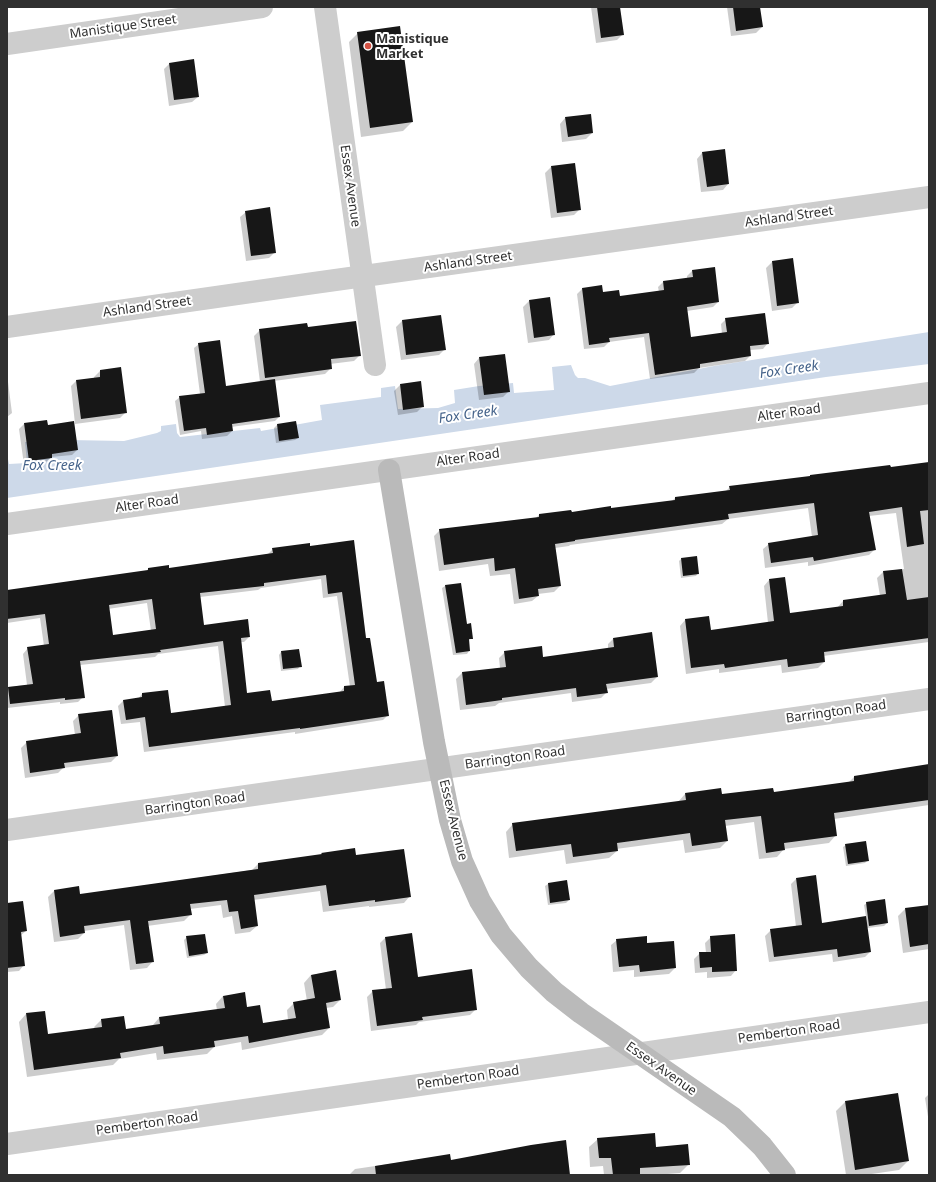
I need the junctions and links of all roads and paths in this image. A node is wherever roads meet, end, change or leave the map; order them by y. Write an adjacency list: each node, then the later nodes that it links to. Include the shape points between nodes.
1 (262, 7): 3 (street, Manistique Street)
2 (325, 7): 5 (street, Essex Avenue)
3 (7, 44)
4 (929, 197): 5 (street, Ashland Street)
5 (363, 277): 6 (street, Ashland Street); 7 (street, Essex Avenue)
6 (7, 327)
7 (376, 365)
8 (929, 393): 9 (street, Alter Road)
9 (389, 470): 10 (street, Alter Road); 12 (street, Essex Avenue)
10 (7, 524)
11 (929, 699): 12 (street, Barrington Road)
12 (440, 768): 13 (street, Barrington Road); 15 (street, Essex Avenue, via 450,820 462,861 480,901 501,935 554,992)
13 (7, 830)
14 (929, 1012): 15 (street, Pemberton Road)
15 (640, 1054): 16 (street, Pemberton Road); 17 (street, Essex Avenue, via 732,1117 762,1146)
16 (7, 1144)
17 (785, 1175)

